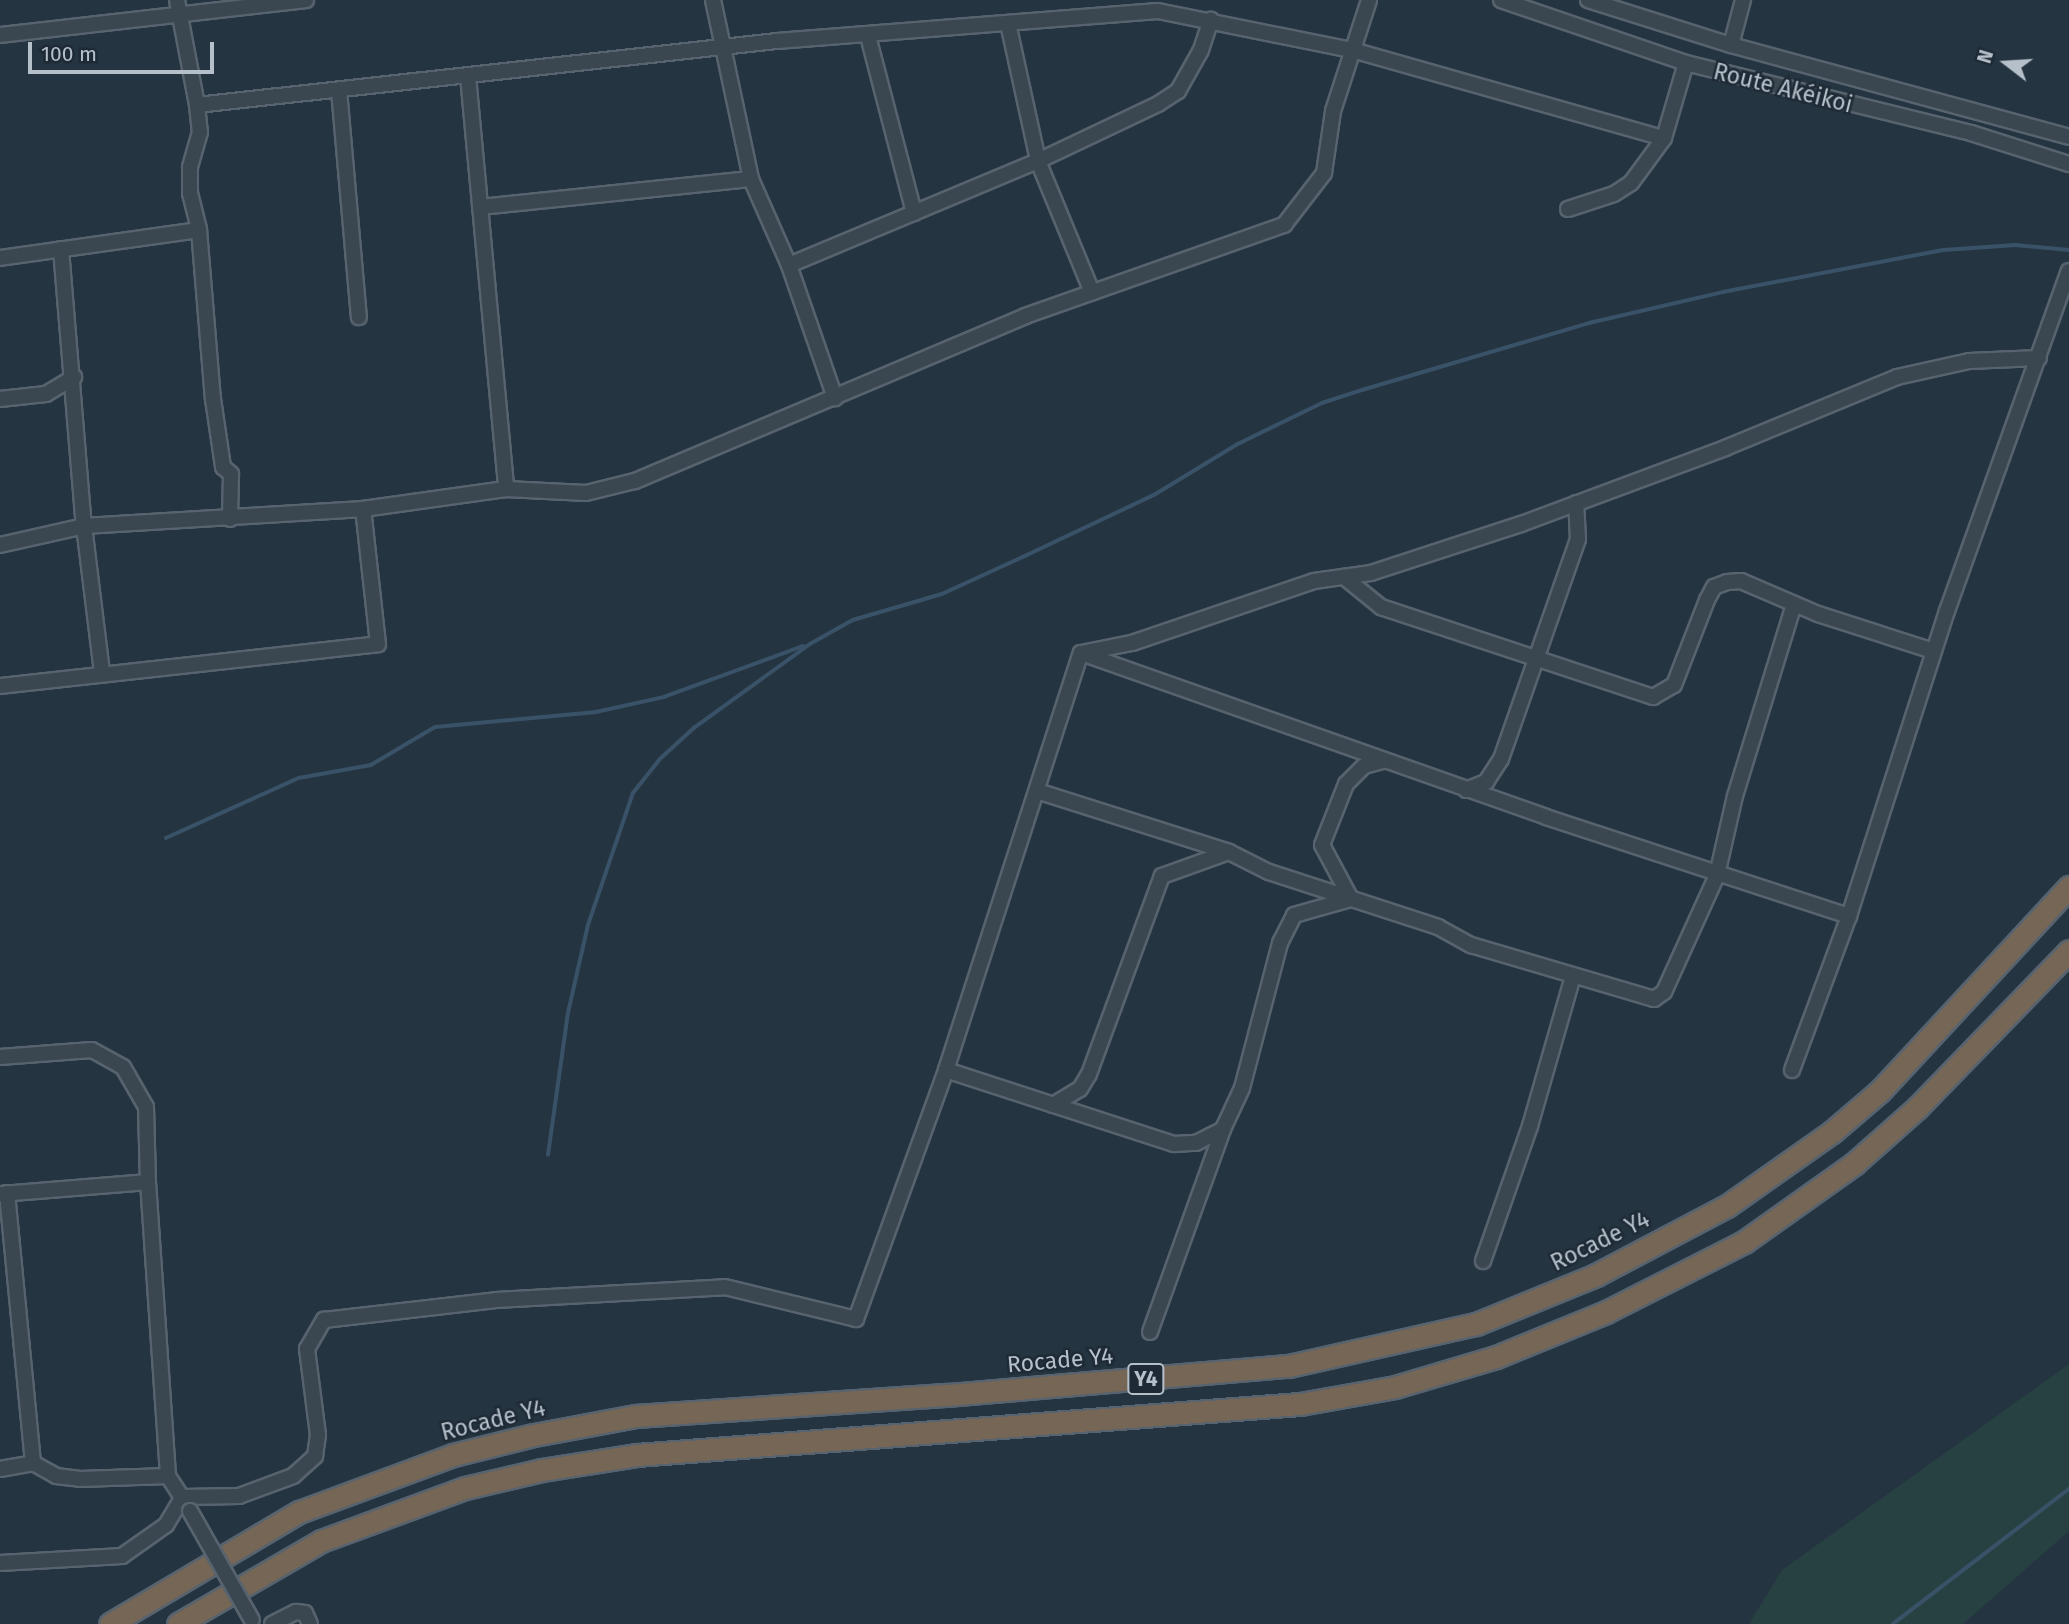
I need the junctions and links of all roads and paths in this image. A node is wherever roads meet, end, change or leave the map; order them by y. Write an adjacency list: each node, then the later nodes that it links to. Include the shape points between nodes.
1 (306, 0): 7 (street)
2 (713, 0): 13 (street)
3 (1369, 0): 14 (street)
4 (1588, 0): 12 (street)
5 (1743, 0): 12 (street)
6 (1505, 1): 15 (street, Route Akéikoi)
7 (178, 7): 10 (street); 18 (street)
8 (1211, 20): 9 (street, via 1158,11); 14 (street); 21 (street, via 1202,50 1178,91)
9 (1008, 23): 11 (street); 21 (street)
10 (0, 34)
11 (868, 36): 13 (street); 26 (street)
12 (1731, 45): 19 (street)
13 (724, 49): 16 (street); 23 (street)
14 (1352, 50): 20 (street); 32 (street, via 1333,111 1324,173 1288,223)
15 (1686, 63): 20 (street); 22 (street, Route Akéikoi, via 1971,133)
16 (468, 76): 17 (street); 24 (street)
17 (339, 90): 18 (street); 33 (street)
18 (197, 105): 27 (street, via 200,132 190,168 190,193)
19 (2069, 137)
20 (1664, 138): 25 (street, via 1631,183 1614,194)
21 (1038, 161): 26 (street); 32 (street)
22 (2069, 164)
23 (751, 179): 24 (street); 30 (street)
24 (480, 207): 38 (street)
25 (1567, 209)
26 (914, 213): 30 (street)
27 (199, 230): 28 (street); 41 (street, via 213,399 223,467 231,474)
28 (61, 249): 29 (street); 35 (street)
29 (0, 258)
30 (789, 265): 36 (street)
31 (2069, 271): 34 (street)
32 (1092, 292): 36 (street)
33 (359, 317)
34 (2039, 358): 39 (street, via 1969,361 1897,377); 46 (street)
35 (74, 377): 37 (street, via 46,394); 42 (street)
36 (835, 398): 38 (street, via 635,481 586,493)
37 (0, 399)
38 (506, 489): 40 (street)
39 (1576, 503): 44 (street, via 1371,573); 48 (street, via 1578,539)
40 (363, 509): 41 (street); 49 (street, via 377,644)
41 (230, 519): 42 (street)
42 (84, 526): 43 (street); 49 (street)
43 (0, 545)
44 (1344, 577): 47 (street, via 1314,581 1132,643); 48 (street, via 1381,607)
45 (1794, 604): 46 (street); 48 (street, via 1741,581 1714,587 1674,685 1653,697); 55 (street, via 1738,785)
46 (1933, 651): 58 (street)
47 (1081, 653): 51 (street); 53 (street)
48 (1538, 657): 52 (street, via 1495,771 1486,782)
49 (102, 672): 50 (street)
50 (0, 686)
51 (1383, 761): 52 (street); 57 (street, via 1364,766 1346,784 1322,845)
52 (1466, 790): 55 (street)
53 (1037, 791): 54 (street); 62 (street)
54 (1229, 852): 57 (street, via 1269,872); 64 (street, via 1162,876 1089,1074 1080,1088)
55 (1717, 875): 58 (street); 60 (street, via 1664,992 1654,999)
56 (2069, 887): 76 (highway, Rocade Y4 / Y4, via 1880,1091 1832,1132 1715,1212 1597,1275 1476,1324 1289,1366 636,1416 534,1434 453,1455 299,1512)
57 (1351, 899): 60 (street); 65 (street, via 1294,915 1275,956 1268,999 1242,1088)
58 (1849, 916): 63 (street)
59 (2069, 951): 77 (highway, Y4, via 1918,1107 1855,1163 1744,1242 1606,1312 1496,1357 1395,1387 1300,1404 637,1455 542,1470 465,1488 321,1541)
60 (1573, 976): 68 (street, via 1530,1126)
61 (0, 1057): 66 (street, via 92,1050 123,1067 146,1107)
62 (946, 1070): 64 (street); 73 (street, via 856,1319 725,1287 496,1300 324,1320 307,1349 318,1436 315,1456 293,1476 239,1496)
63 (1793, 1070)
64 (1053, 1105): 65 (street, via 1174,1144 1196,1143)
65 (1223, 1129): 69 (street)
66 (148, 1182): 67 (street); 72 (street)
67 (3, 1193): 70 (street)
68 (1483, 1261)
69 (1150, 1332)
70 (33, 1464): 71 (street); 72 (street, via 56,1476 80,1479)
71 (0, 1469)
72 (168, 1476): 73 (street)
73 (183, 1497): 74 (street, via 166,1525 122,1556); 75 (street, bridge)
74 (0, 1563)
75 (254, 1622)
76 (110, 1624)
77 (177, 1624)
78 (272, 1624): 79 (street, via 296,1612 304,1613)
79 (310, 1624)

